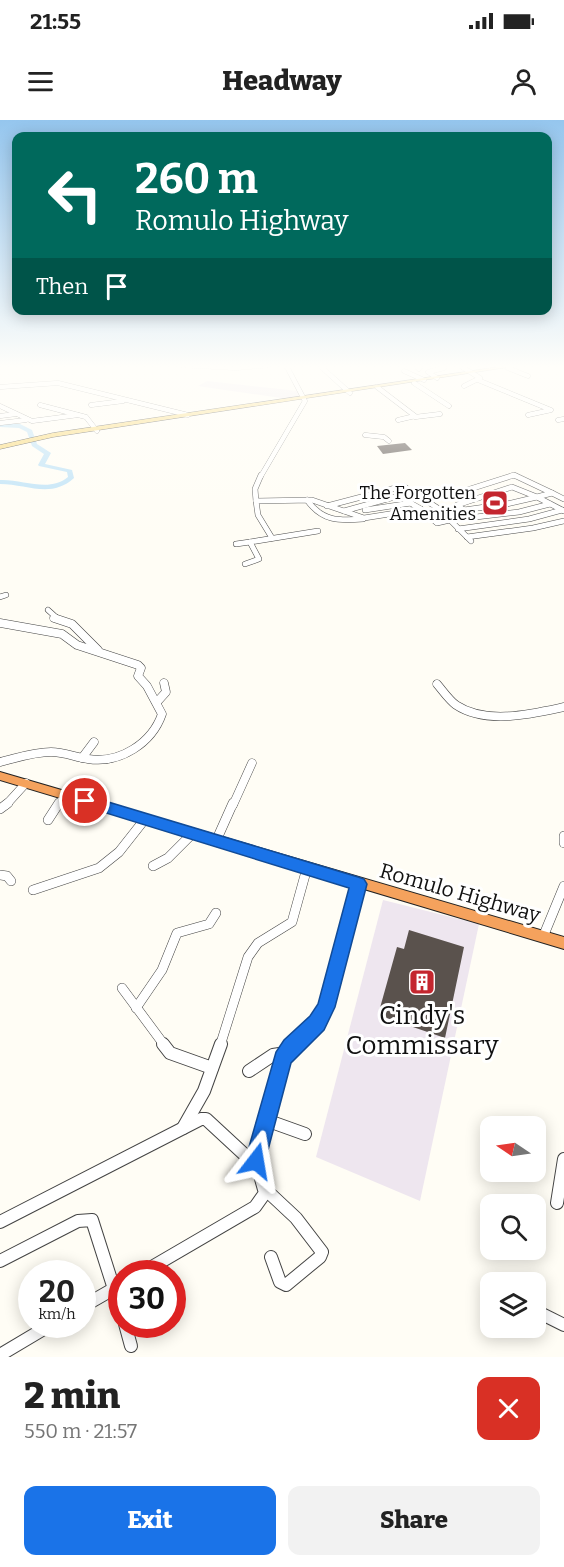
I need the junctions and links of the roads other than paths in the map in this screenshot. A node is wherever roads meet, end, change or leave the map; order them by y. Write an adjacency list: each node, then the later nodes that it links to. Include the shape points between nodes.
1 (91, 423): 4 (street)
2 (143, 423): 4 (main road)
3 (291, 423): 11 (street, via 260,477)
4 (96, 430): 7 (main road)
5 (365, 435): 6 (street)
6 (389, 441)
7 (0, 447)
8 (552, 493): 9 (street); 10 (street); 15 (street, via 514,475 445,497)
9 (537, 497): 13 (street); 15 (street, via 514,487); 17 (street)
10 (564, 499)
11 (256, 501): 12 (street); 27 (street, via 258,515)
12 (310, 503): 14 (street); 22 (street, via 316,513 339,521)
13 (550, 504): 18 (street); 23 (street)
14 (323, 505): 19 (street); 20 (street, via 403,486)
15 (457, 505): 17 (street)
16 (421, 510): 19 (street, via 411,503); 21 (street); 22 (street)
17 (464, 510): 20 (street)
18 (563, 511): 25 (street)
19 (344, 512): 22 (street)
20 (444, 512): 21 (street)
21 (428, 514): 23 (street, via 437,523)
22 (364, 518)
23 (450, 520): 25 (street)
24 (564, 520): 25 (street, via 469,539)
25 (458, 529)
26 (318, 531): 27 (street)
27 (272, 538): 28 (street)
28 (250, 542): 29 (street); 30 (street, via 259,559)
29 (236, 544)
30 (245, 564)
31 (48, 610): 33 (street, via 54,618 72,624)
32 (0, 623): 33 (street, via 62,634 77,645)
33 (99, 652): 36 (street, via 138,664 138,676)
34 (164, 682): 36 (street, via 166,692)
35 (437, 684): 37 (street, via 456,705 480,713 507,716)
36 (157, 702): 39 (street, via 162,714 160,724 143,745 94,760)
37 (564, 707)
38 (94, 742): 39 (street)
39 (82, 758): 40 (street, via 52,751)
40 (0, 762)
41 (252, 763): 50 (street)
42 (0, 776): 43 (highway, Romulo Highway)
43 (26, 783): 44 (highway, Romulo Highway); 45 (street)
44 (65, 795): 46 (highway, Romulo Highway); 47 (street)
45 (0, 809)
46 (145, 819): 48 (highway, Romulo Highway); 58 (street, via 118,853 99,868)
47 (48, 820)
48 (192, 834): 50 (highway, Romulo Highway); 52 (street, via 168,858)
49 (564, 836): 51 (street)
50 (216, 841): 53 (highway, Romulo Highway)
51 (564, 843)
52 (153, 866)
53 (307, 868): 56 (highway, Romulo Highway); 65 (street, via 292,922 258,943 248,957)
54 (0, 875): 55 (street)
55 (11, 881)
56 (358, 884): 60 (highway, Romulo Highway); 64 (street, via 326,1007 317,1023)
57 (564, 886): 60 (street)
58 (33, 890)
59 (216, 913): 63 (street, via 209,924 177,933 162,970)
60 (543, 937): 61 (highway, Romulo Highway)
61 (564, 943)
62 (122, 988): 63 (street)
63 (136, 1008): 65 (street, via 170,1053)
64 (286, 1053): 66 (street, via 273,1055); 67 (street)
65 (212, 1068): 68 (street, via 195,1113)
66 (249, 1071)
67 (266, 1120): 69 (street); 71 (street)
68 (183, 1128): 71 (street, via 206,1119); 74 (street)
69 (305, 1134)
70 (564, 1159): 73 (street)
71 (256, 1161): 72 (street)
72 (266, 1189): 75 (street, via 322,1252 286,1285 280,1282); 77 (street, via 255,1207)
73 (557, 1203)
74 (0, 1222)
75 (271, 1257)
76 (108, 1260): 78 (street, via 92,1220 87,1219)
77 (164, 1260)
78 (0, 1262)
79 (546, 1316): 80 (street)
80 (564, 1325)
81 (29, 1338): 84 (street)
82 (129, 1338): 83 (street)
83 (131, 1346)
84 (0, 1355)

